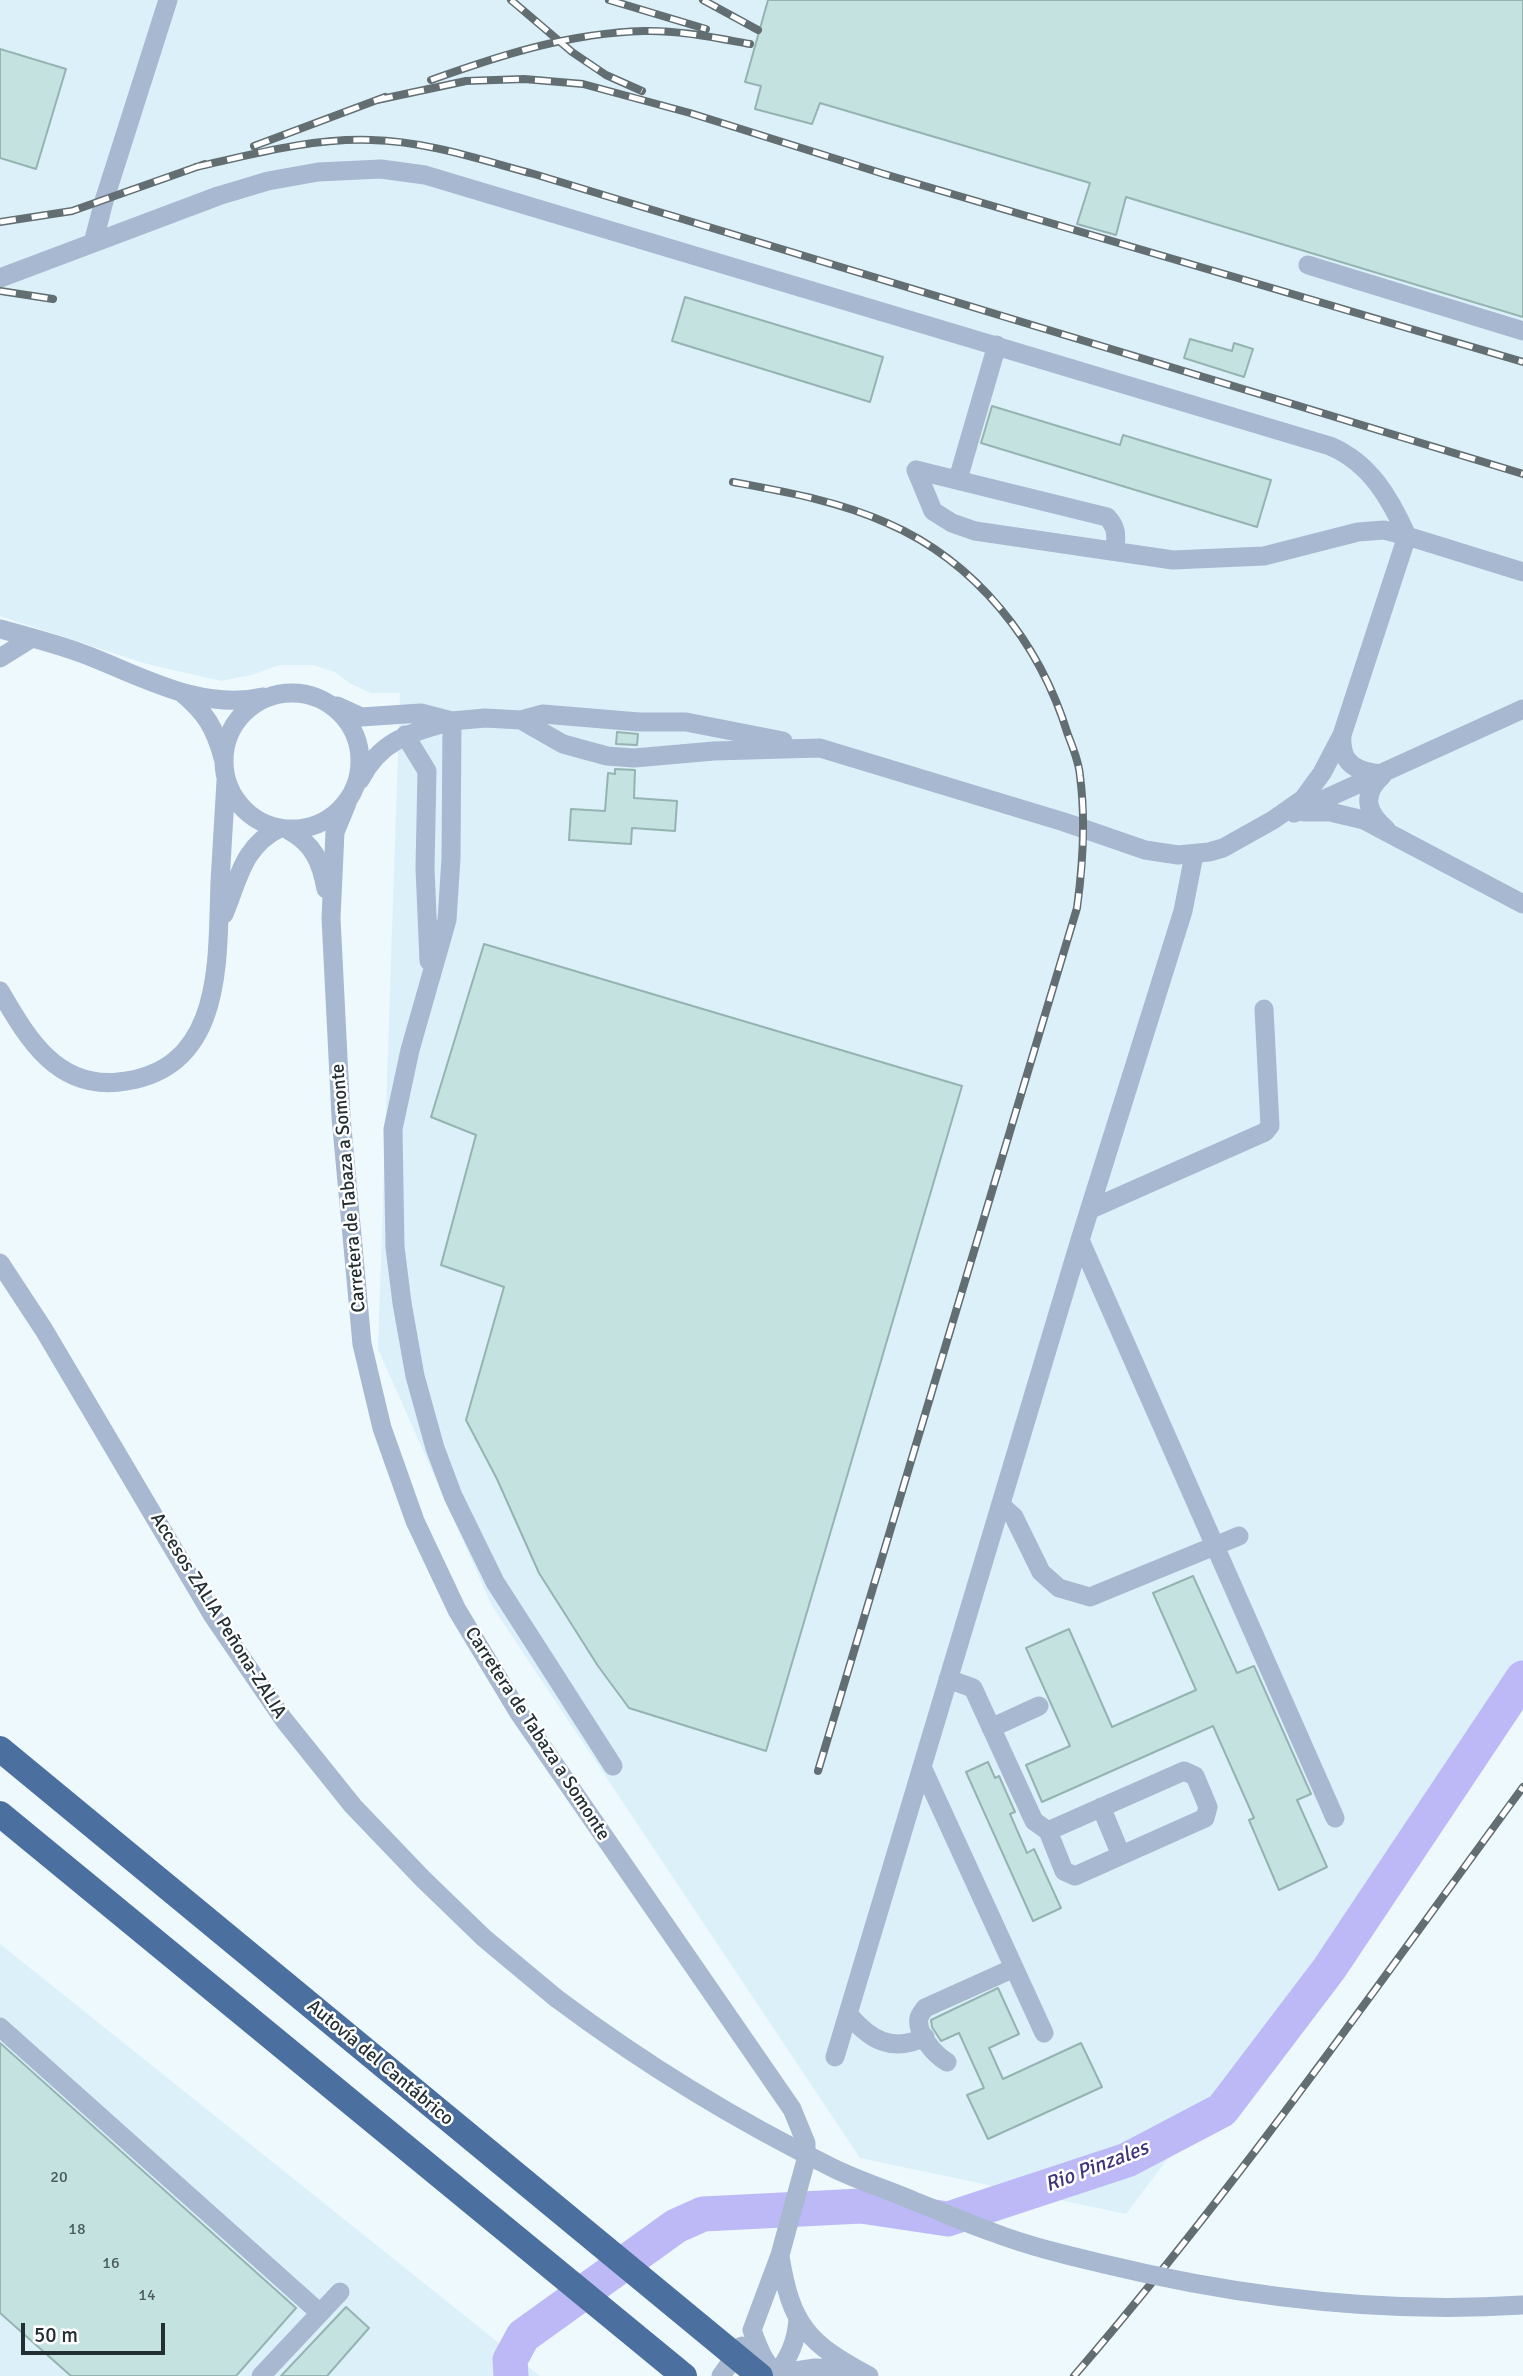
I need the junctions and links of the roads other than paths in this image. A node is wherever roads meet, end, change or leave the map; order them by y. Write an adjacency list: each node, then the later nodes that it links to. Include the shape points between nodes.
1 (168, 0): 2 (street)
2 (93, 243): 4 (street); 6 (street, via 268,181 318,172 381,169 425,175)
3 (1308, 265): 5 (street)
4 (0, 278)
5 (1523, 331)
6 (997, 345): 7 (street); 8 (street, via 1347,453 1372,475)
7 (958, 479): 9 (street, via 1107,517 1117,533); 9 (street, via 916,470 933,511 952,523 975,531)
8 (1407, 536): 9 (street, via 1384,530 1358,532 1264,556 1173,560); 10 (street); 21 (street)
9 (1115, 551)
10 (1523, 572)
11 (0, 629): 12 (street)
12 (32, 638): 13 (street); 14 (street)
13 (0, 658)
14 (181, 693): 15 (street, via 228,702); 23 (street, via 213,726)
15 (276, 695): 16 (street, via 298,693); 23 (street, via 255,704 238,719)
16 (320, 699): 19 (street, via 361,717 421,712); 26 (street, via 339,711 353,729 360,769)
17 (1523, 709): 24 (street)
18 (521, 720): 19 (street); 22 (street, via 543,715 687,722); 22 (street, via 563,744 607,756)
19 (452, 721): 20 (street); 35 (street, via 447,920)
20 (405, 735): 26 (street, via 376,755); 35 (street, via 428,771)
21 (1342, 735): 24 (street, via 1351,764 1365,772); 28 (street, via 1334,755 1303,799)
22 (820, 748): 31 (street, via 1145,850)
23 (224, 759): 25 (street)
24 (1384, 774): 27 (street); 30 (street, via 1368,796 1373,816)
25 (226, 780): 29 (street, via 249,815 267,826); 34 (street)
26 (351, 795): 29 (street, via 320,824); 33 (street, Carretera de Tabaza a Somonte, via 335,832)
27 (1297, 813): 28 (street); 30 (street, via 1351,816)
28 (1273, 820): 31 (street, via 1223,848)
29 (284, 829): 33 (street, Carretera de Tabaza a Somonte, via 307,844 322,866); 34 (street, via 263,836 256,844)
30 (1393, 835): 32 (street)
31 (1194, 855): 38 (street, via 1183,911)
32 (1523, 904)
33 (331, 918): 62 (street, Carretera de Tabaza a Somonte, via 341,1117 362,1344 382,1429 415,1521 457,1610 519,1713 792,2109 806,2143 806,2160)
34 (220, 924): 36 (street, via 211,1002 204,1023 172,1062 135,1080 86,1080 45,1058)
35 (429, 988): 48 (street, via 393,1129 395,1247 415,1376 453,1496 495,1581)
36 (0, 991)
37 (1264, 1009): 38 (street, via 1270,1126 1265,1132)
38 (1091, 1209): 39 (street)
39 (1080, 1240): 41 (street); 43 (street)
40 (0, 1263): 64 (street, Accesos ZALIA Peñona-ZALIA, bridge, via 214,1616 284,1720 353,1806 484,1938 612,2040 695,2094 838,2170 994,2233 1062,2253 1178,2282 1332,2302 1422,2307)
41 (1001, 1505): 43 (street, via 1014,1517 1041,1572 1059,1588 1090,1597); 44 (street)
42 (1239, 1536): 43 (street)
43 (1216, 1545): 52 (street)
44 (948, 1679): 46 (street, via 973,1688); 49 (street)
45 (1039, 1706): 46 (street)
46 (991, 1728): 53 (street, via 1034,1821)
47 (0, 1749): 69 (highway, Autovía del Cantábrico, bridge)
48 (613, 1766)
49 (922, 1768): 55 (street); 56 (street)
50 (1101, 1807): 53 (street); 54 (street); 54 (street, via 1184,1771 1195,1776 1208,1807 1205,1818)
51 (0, 1814): 71 (highway)
52 (1335, 1818)
53 (1048, 1831): 54 (street, via 1064,1871 1075,1876)
54 (1121, 1855)
55 (1014, 1968): 58 (street); 59 (street, via 925,2008 919,2018)
56 (848, 2014): 59 (street, via 860,2028 886,2043 899,2046); 60 (street)
57 (0, 2027): 65 (street)
58 (1044, 2032)
59 (925, 2037): 61 (street, via 937,2056)
60 (835, 2057)
61 (947, 2062)
62 (781, 2251): 66 (street, Carretera de Tabaza a Somonte, via 785,2288); 67 (street, Carretera de Tabaza a Somonte)
63 (340, 2292): 65 (street)
64 (1523, 2305)
65 (320, 2313): 70 (street)
66 (798, 2318): 68 (street, Carretera de Tabaza a Somonte, via 812,2339 831,2355); 69 (street, via 791,2354)
67 (752, 2330): 69 (street); 72 (street, Carretera de Tabaza a Somonte)
68 (863, 2372): 69 (street, via 815,2368)
69 (772, 2375)
70 (261, 2376)
71 (684, 2376)
72 (722, 2376)

